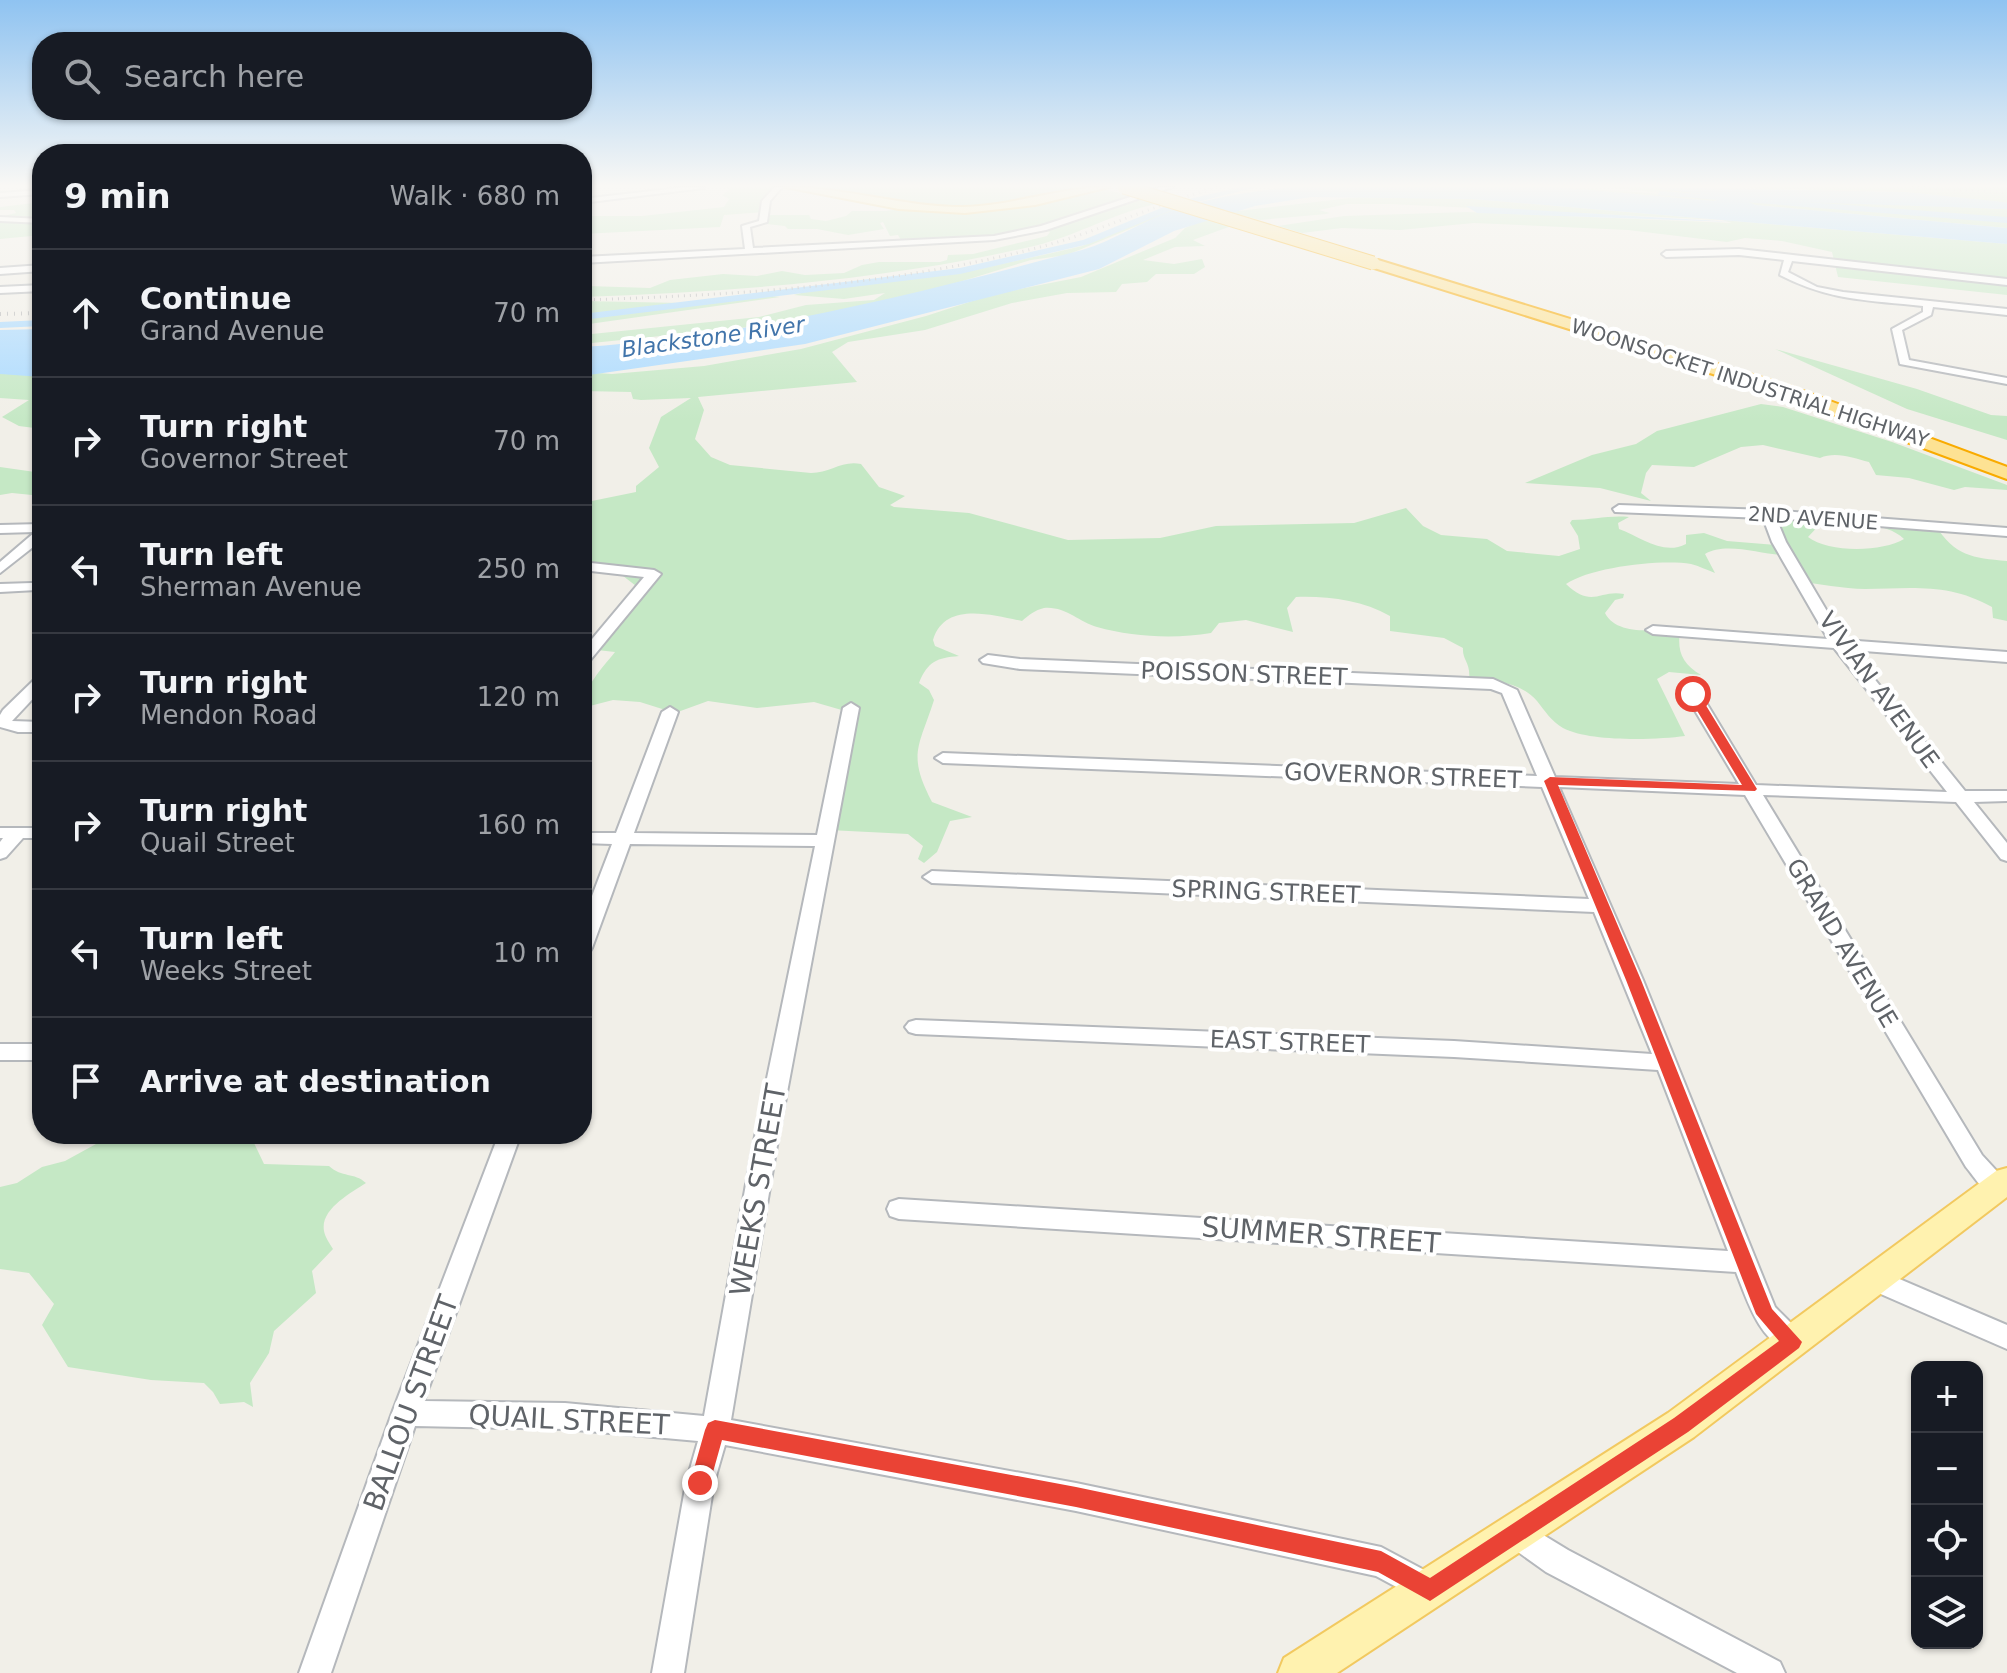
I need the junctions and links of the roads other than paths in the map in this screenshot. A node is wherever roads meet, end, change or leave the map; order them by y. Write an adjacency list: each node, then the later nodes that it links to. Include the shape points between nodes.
1 (1388, 265): 15 (highway, WOONSOCKET INDUSTRIAL HIGHWAY)
2 (1388, 265): 16 (highway, WOONSOCKET INDUSTRIAL HIGHWAY, via 1777,388)
3 (1786, 265): 12 (street, via 1783,273 1814,289)
4 (1853, 265): 7 (street)
5 (32, 269): 6 (street)
6 (0, 271)
7 (2007, 282)
8 (32, 283): 9 (street)
9 (25, 289): 10 (street); 11 (street)
10 (32, 289)
11 (0, 290)
12 (1928, 304): 13 (street); 14 (street, via 1928,313 1897,329 1904,362)
13 (2007, 312)
14 (2007, 381)
15 (1989, 448)
16 (2007, 473)
17 (1619, 509): 18 (street, 2ND AVENUE)
18 (1768, 514): 21 (street, 2ND AVENUE); 28 (street, VIVIAN AVENUE)
19 (0, 529): 20 (street)
20 (32, 530)
21 (2007, 532)
22 (32, 539): 24 (street)
23 (592, 567): 29 (street, via 654,574)
24 (0, 569)
25 (32, 587): 26 (street)
26 (0, 588)
27 (1653, 630): 28 (street)
28 (1838, 643): 30 (street); 40 (street, VIVIAN AVENUE)
29 (592, 649)
30 (2007, 657)
31 (988, 660): 38 (street, POISSON STREET, via 1501,685 1514,697)
32 (32, 690): 36 (street, via 3,723)
33 (1693, 694): 39 (street, GRAND AVENUE)
34 (851, 708): 46 (street, WEEKS STREET)
35 (670, 712): 45 (street)
36 (32, 727)
37 (943, 758): 38 (street, GOVERNOR STREET)
38 (1550, 781): 39 (street, GOVERNOR STREET); 50 (street)
39 (1751, 789): 40 (street, GOVERNOR STREET); 57 (street, GRAND AVENUE, via 1974,1161)
40 (1958, 795): 41 (street, GOVERNOR STREET); 48 (street, VIVIAN AVENUE)
41 (2007, 796)
42 (9, 833): 43 (street); 47 (street)
43 (32, 833)
44 (592, 838): 45 (street)
45 (624, 838): 46 (street); 51 (street)
46 (825, 841): 64 (street, WEEKS STREET)
47 (0, 853)
48 (2007, 855)
49 (932, 877): 50 (street, SPRING STREET)
50 (1600, 906): 55 (street)
51 (592, 922)
52 (916, 1027): 55 (street, EAST STREET, via 1439,1048)
53 (0, 1052): 54 (street)
54 (32, 1052)
55 (1664, 1063): 59 (street)
56 (506, 1144): 63 (street, BALLOU STREET)
57 (2002, 1184): 60 (main road)
58 (899, 1209): 59 (street, SUMMER STREET)
59 (1743, 1262): 62 (street, via 1765,1314)
60 (1876, 1280): 61 (street); 62 (main road)
61 (2007, 1337)
62 (1793, 1342): 65 (main road, via 1681,1425)
63 (406, 1413): 64 (street, QUAIL STREET, via 565,1416); 67 (street, BALLOU STREET)
64 (715, 1430): 66 (street, QUAIL STREET, via 1076,1497 1381,1562); 68 (street, WEEKS STREET, via 700,1483)
65 (1517, 1534): 66 (main road); 70 (street, via 1557,1561)
66 (1430, 1590): 69 (main road)
67 (315, 1673)
68 (668, 1673)
69 (1299, 1673)
70 (1769, 1673)

